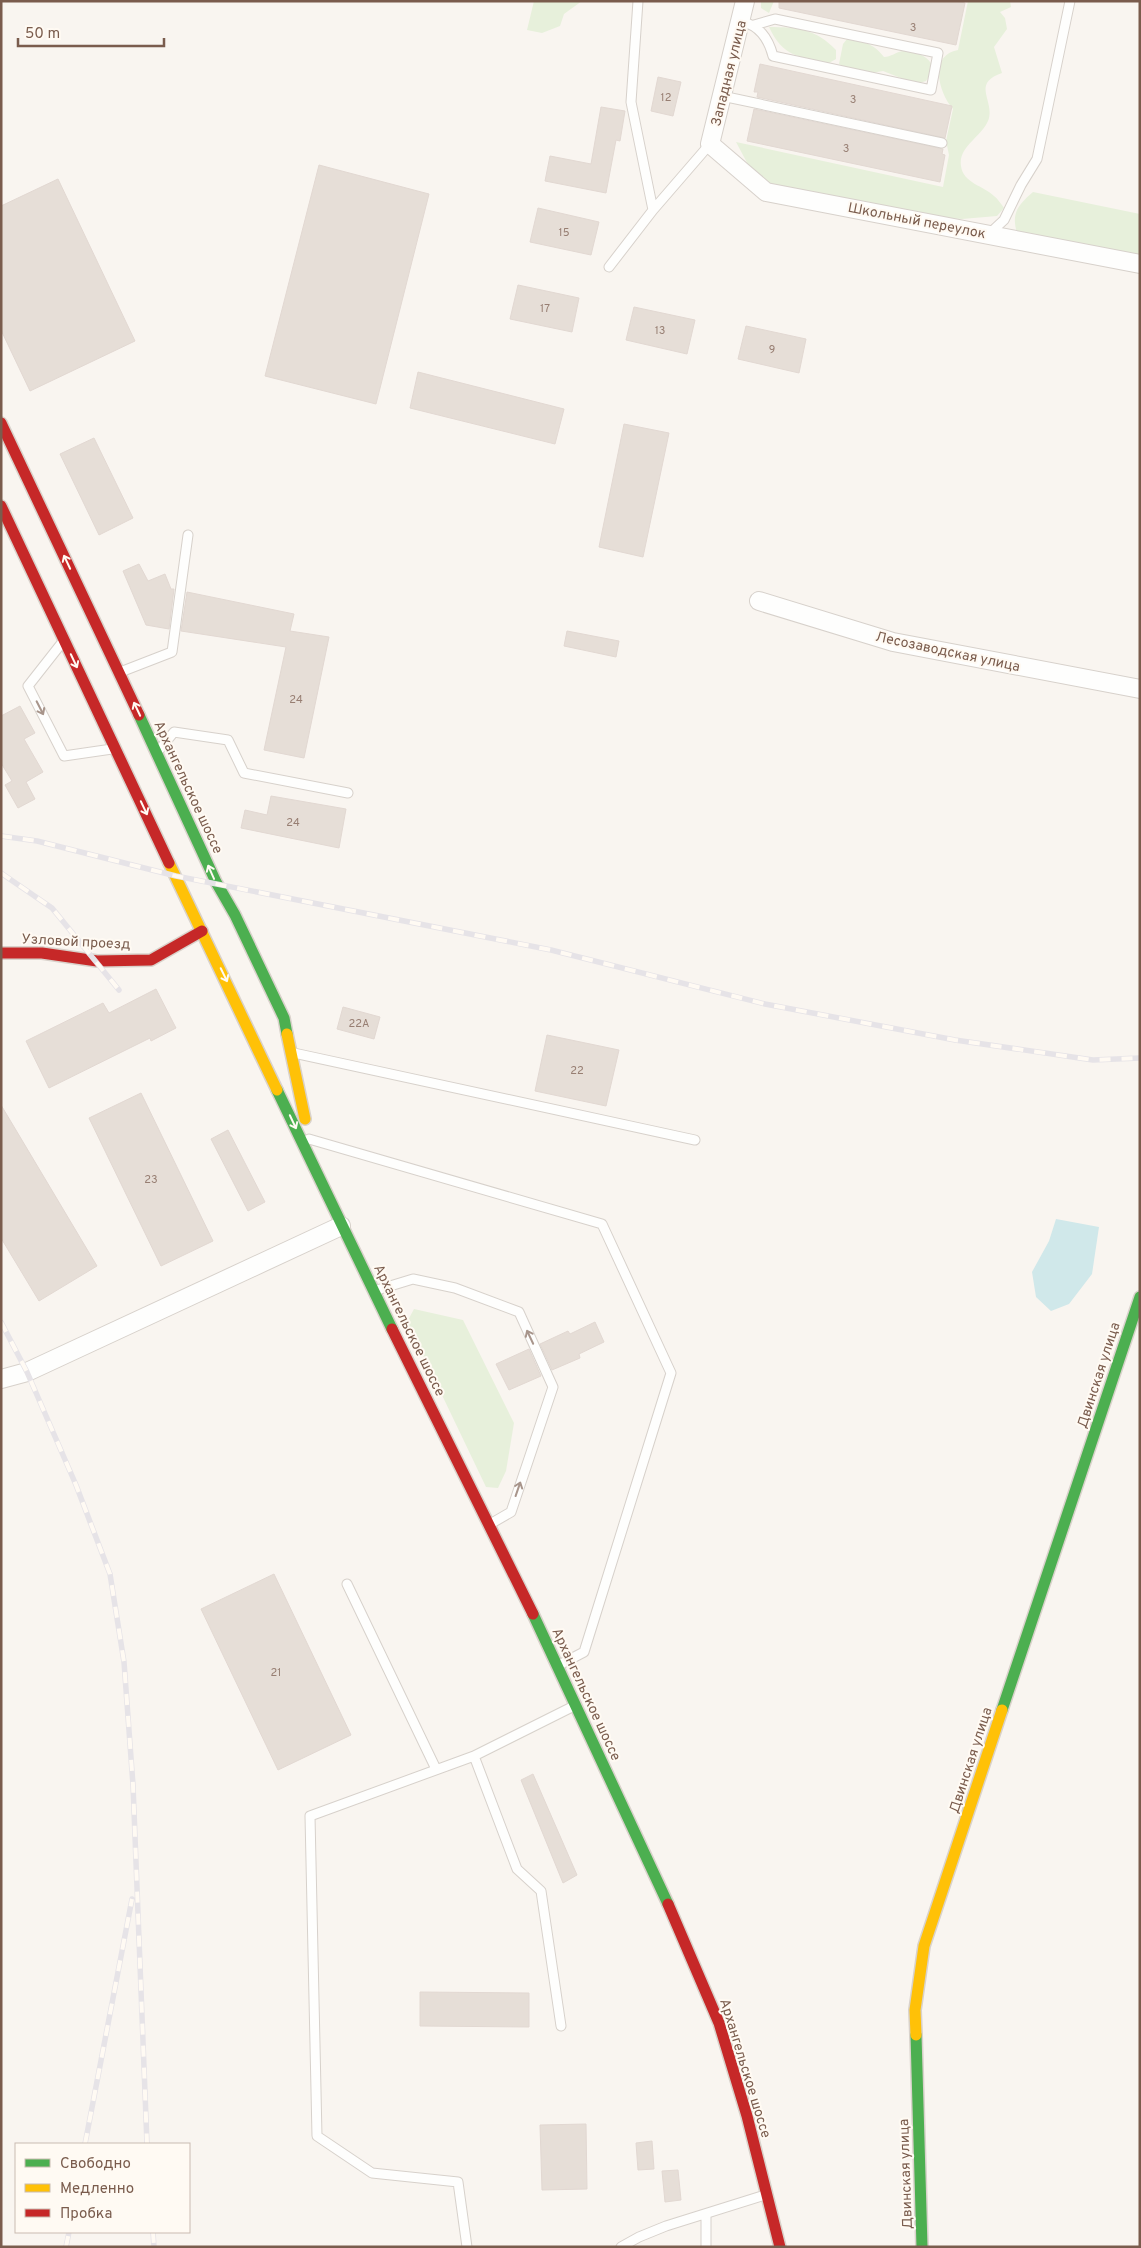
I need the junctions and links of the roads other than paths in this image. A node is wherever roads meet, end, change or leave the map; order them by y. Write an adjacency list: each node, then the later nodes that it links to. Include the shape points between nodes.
1 (638, 1): 8 (lane, via 632,102)
2 (745, 1): 4 (street, Западная улица)
3 (1070, 1): 9 (lane, via 1037,159 1004,220)
4 (747, 23): 4 (lane, via 766,36 774,56 931,90 938,53 775,19); 5 (street, Западная улица)
5 (722, 96): 6 (lane); 7 (street, Западная улица)
6 (942, 143)
7 (710, 144): 8 (lane); 9 (street, Школьный переулок, via 766,192)
8 (653, 210): 11 (lane)
9 (988, 234): 10 (street, Школьный переулок)
10 (1140, 264)
11 (609, 267)
12 (1, 423): 20 (main road, Архангельское шоссе, one-way to 12, via 144,735)
13 (1, 506): 16 (main road, Архангельское шоссе)
14 (188, 535): 17 (lane, via 172,652)
15 (760, 601): 18 (street, Лесозаводская улица, via 893,642)
16 (69, 638): 19 (main road, Архангельское шоссе, one-way to 19); 19 (lane, one-way to 19, via 28,686 64,756)
17 (123, 671)
18 (1140, 689)
19 (120, 747): 22 (main road, Архангельское шоссе, one-way to 22)
20 (157, 753): 21 (lane, via 174,732 228,740 244,773); 24 (main road, Архангельское шоссе, one-way to 20, via 284,1018 231,917)
21 (348, 793)
22 (206, 929): 23 (main road, Узловой проезд, via 151,960 97,961 42,953); 25 (main road, Архангельское шоссе, one-way to 25)
23 (1, 953)
24 (288, 1035): 25 (main road); 26 (main road, Архангельское шоссе)
25 (266, 1045): 29 (main road, Архангельское шоссе, one-way to 29)
26 (289, 1052): 27 (main road, Архангельское шоссе); 28 (lane)
27 (309, 1139): 29 (main road, Архангельское шоссе); 36 (lane, via 602,1224 672,1374 584,1652)
28 (695, 1140)
29 (317, 1174): 30 (main road, Архангельское шоссе)
30 (341, 1226): 31 (main road, Архангельское шоссе); 33 (street, via 27,1372)
31 (374, 1291): 34 (main road, Архангельское шоссе); 34 (lane, one-way to 31, via 511,1512 553,1387 519,1312 455,1288 413,1279)
32 (1140, 1297): 47 (main road, Двинская улица, via 924,1946 915,2010)
33 (1, 1380)
34 (489, 1525): 36 (main road, Архангельское шоссе)
35 (347, 1584): 39 (lane)
36 (558, 1666): 37 (main road, Архангельское шоссе)
37 (576, 1705): 38 (lane); 41 (main road, Архангельское шоссе, via 686,1942 719,2022)
38 (474, 1756): 39 (lane); 40 (lane, via 517,1869 541,1891)
39 (436, 1769): 43 (lane, via 310,1816 317,2136 372,2173 458,2182)
40 (561, 2026)
41 (768, 2194): 42 (lane); 46 (main road, Архангельское шоссе)
42 (706, 2215): 44 (lane, via 666,2226); 45 (lane)
43 (467, 2247)
44 (621, 2247)
45 (706, 2247)
46 (780, 2247)
47 (922, 2247)

